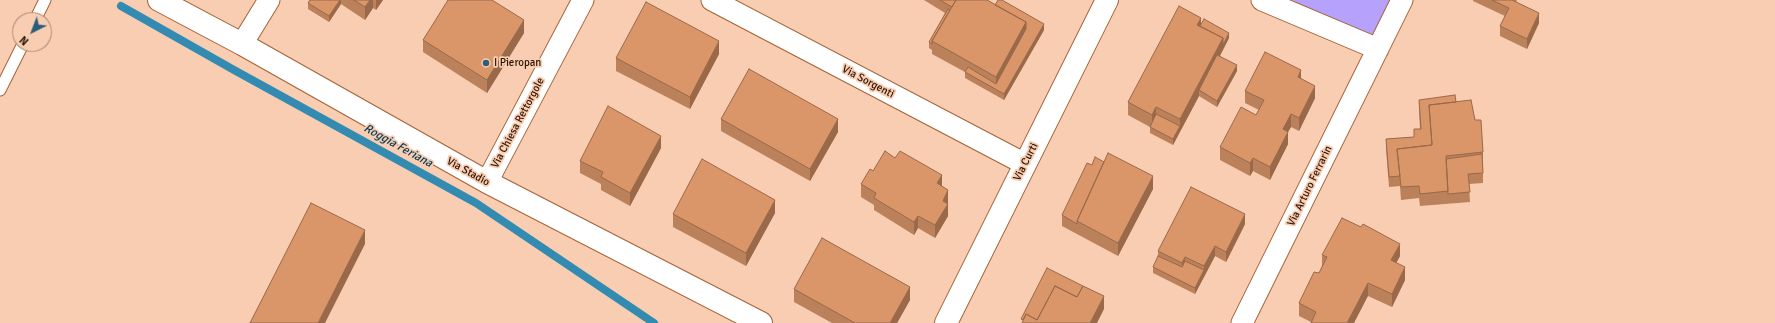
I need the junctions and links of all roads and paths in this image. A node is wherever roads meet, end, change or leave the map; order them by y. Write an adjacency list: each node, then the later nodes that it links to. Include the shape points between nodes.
1 (45, 0): 9 (lane)
2 (159, 0): 10 (street, Via Stadio)
3 (268, 0): 10 (street)
4 (583, 0): 15 (street, Via Chiesa Rettorgole)
5 (712, 0): 14 (street, Via Sorgenti)
6 (1107, 0): 14 (street, Via Curti)
7 (1262, 0): 11 (street)
8 (1402, 0): 11 (street, Via Arturo Ferrarin)
9 (39, 12)
10 (242, 44): 15 (street, Via Stadio)
11 (1378, 49): 18 (street, Via Arturo Ferrarin)
12 (19, 52): 13 (lane)
13 (0, 90)
14 (1025, 164): 17 (street, Via Curti)
15 (487, 182): 16 (street, Via Stadio)
16 (761, 323)
17 (946, 323)
18 (1242, 323)

